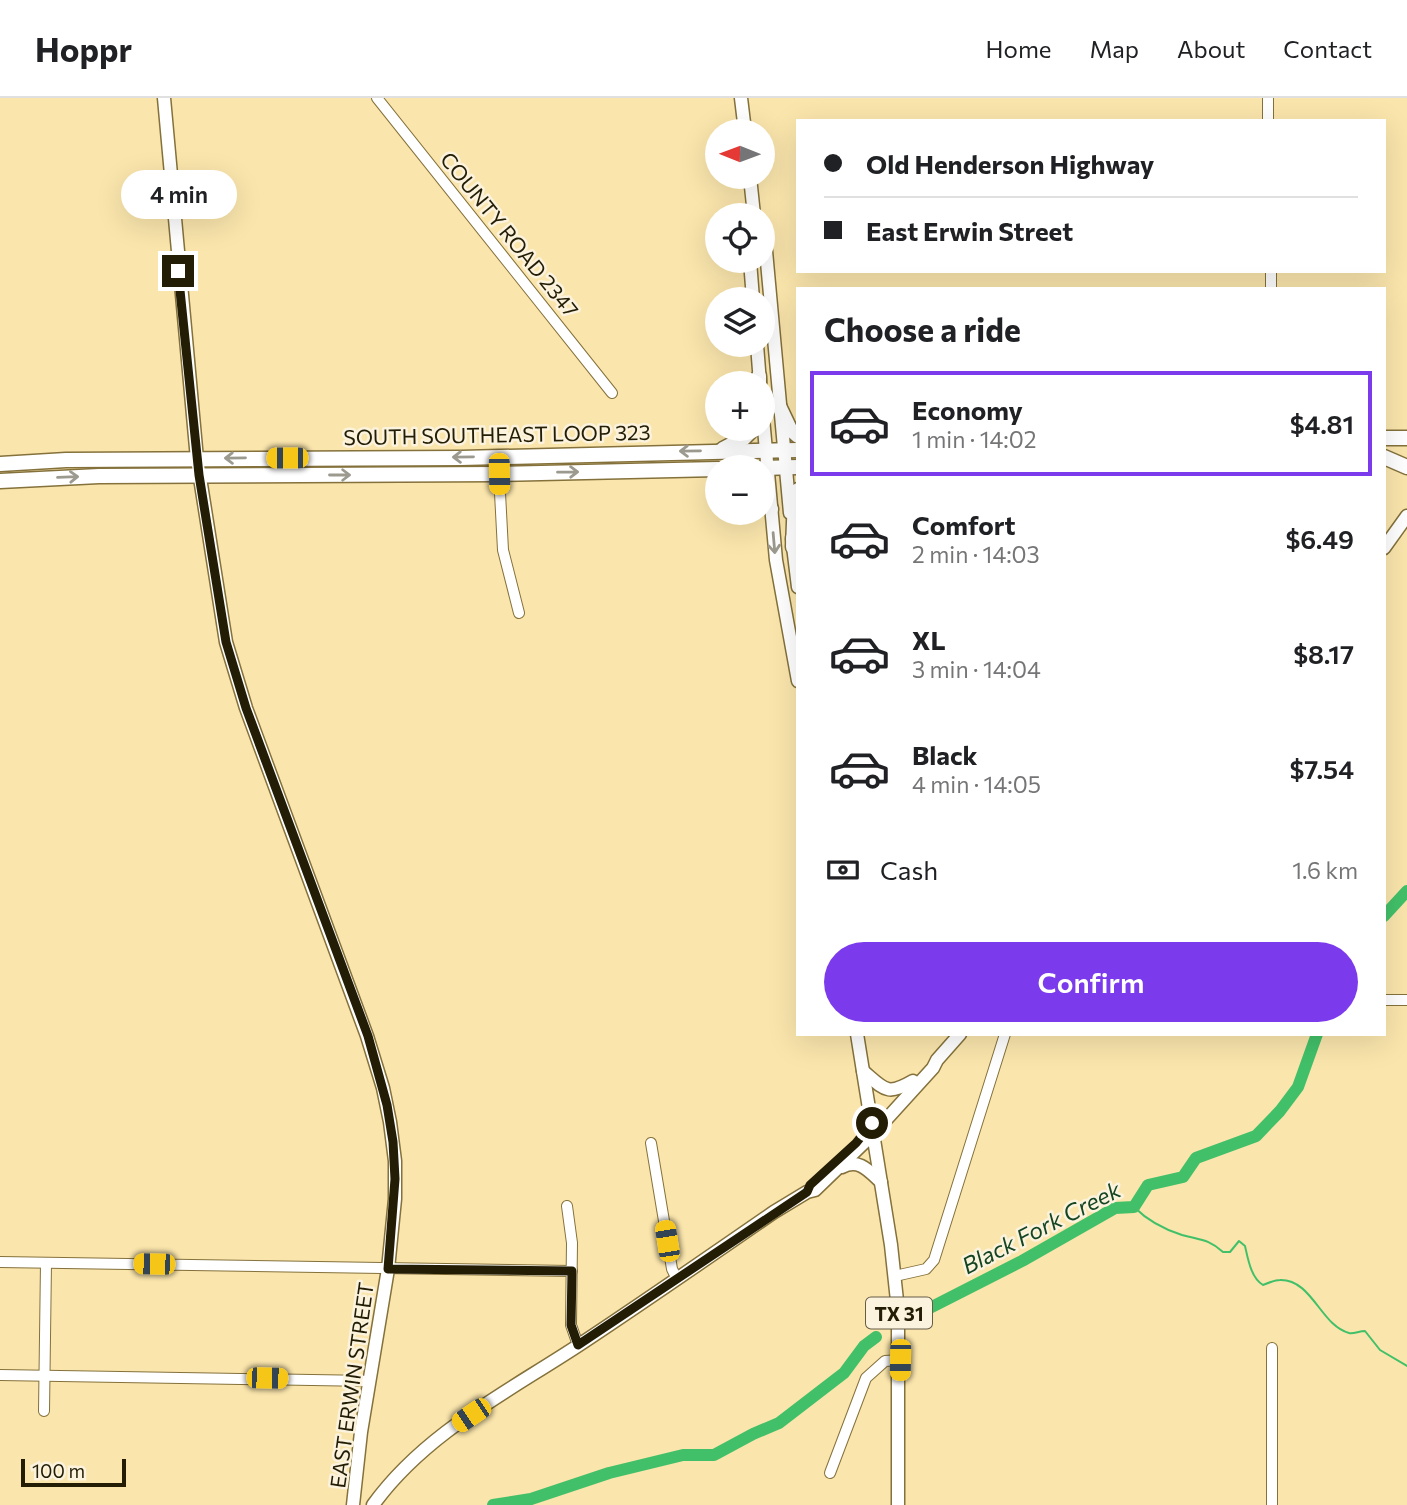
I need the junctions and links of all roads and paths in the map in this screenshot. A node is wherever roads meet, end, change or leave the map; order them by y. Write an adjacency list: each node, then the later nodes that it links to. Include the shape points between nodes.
1 (164, 98): 22 (main road, EAST ERWIN STREET)
2 (377, 98): 8 (street, COUNTY ROAD 2347)
3 (741, 98): 5 (main road)
4 (1268, 98): 6 (street)
5 (744, 119)
6 (1268, 119)
7 (768, 273): 9 (main road)
8 (612, 393)
9 (779, 406): 10 (highway); 15 (main road)
10 (796, 434)
11 (1407, 438): 12 (highway)
12 (1386, 439)
13 (738, 441): 16 (highway)
14 (765, 441): 17 (main road)
15 (791, 450): 17 (highway, SOUTH SOUTHEAST LOOP 323); 24 (main road)
16 (719, 451): 17 (highway, SOUTH SOUTHEAST LOOP 323); 22 (highway, SOUTH SOUTHEAST LOOP 323, one-way to 22)
17 (766, 451): 18 (main road)
18 (766, 455)
19 (1386, 457): 20 (highway)
20 (1407, 457)
21 (1386, 458): 25 (highway)
22 (197, 459): 23 (highway, SOUTH SOUTHEAST LOOP 323); 28 (main road, EAST ERWIN STREET)
23 (0, 464)
24 (791, 467): 34 (main road)
25 (1407, 467)
26 (705, 470): 27 (highway, SOUTH SOUTHEAST LOOP 323, one-way to 26)
27 (499, 474): 28 (highway, SOUTH SOUTHEAST LOOP 323, one-way to 27); 36 (street, via 503,550)
28 (199, 475): 29 (highway, SOUTH SOUTHEAST LOOP 323, one-way to 28); 54 (main road, EAST ERWIN STREET, via 219,611 233,666 383,1087 395,1161)
29 (0, 481)
30 (796, 497): 34 (highway)
31 (1407, 516): 33 (main road)
32 (773, 525): 37 (main road, one-way to 37)
33 (1386, 545)
34 (793, 547): 35 (main road)
35 (796, 571)
36 (519, 613)
37 (796, 670)
38 (1386, 1000): 39 (street)
39 (1407, 1000)
40 (858, 1036): 44 (main road, TX 31)
41 (958, 1036): 43 (main road)
42 (1004, 1036): 56 (street, via 934,1260 926,1269)
43 (937, 1060): 45 (main road); 46 (main road)
44 (863, 1071): 45 (main road, via 887,1090); 46 (main road, TX 31)
45 (914, 1081): 46 (main road)
46 (872, 1129): 48 (main road); 49 (main road, TX 31); 50 (main road)
47 (652, 1143): 57 (street)
48 (839, 1169): 49 (main road, via 848,1163 859,1164); 50 (main road)
49 (881, 1182): 56 (main road, TX 31)
50 (807, 1192): 57 (main road)
51 (567, 1206): 55 (street)
52 (0, 1262): 53 (street)
53 (46, 1263): 54 (street); 62 (street)
54 (388, 1269): 55 (street); 63 (main road, EAST ERWIN STREET)
55 (572, 1271): 58 (street, via 571,1325)
56 (895, 1276): 60 (main road, TX 31)
57 (677, 1279): 58 (main road)
58 (578, 1345): 67 (main road, via 437,1439)
59 (1272, 1348): 71 (street)
60 (900, 1360): 65 (street, via 885,1361 866,1378); 70 (main road, TX 31)
61 (0, 1375): 62 (street)
62 (45, 1376): 63 (street); 64 (street)
63 (370, 1381): 66 (main road, EAST ERWIN STREET)
64 (44, 1411)
65 (830, 1473)
66 (355, 1484): 67 (main road, via 368,1495); 68 (main road, EAST ERWIN STREET)
67 (382, 1492): 69 (main road)
68 (353, 1505)
69 (373, 1505)
70 (898, 1505)
71 (1272, 1505)

